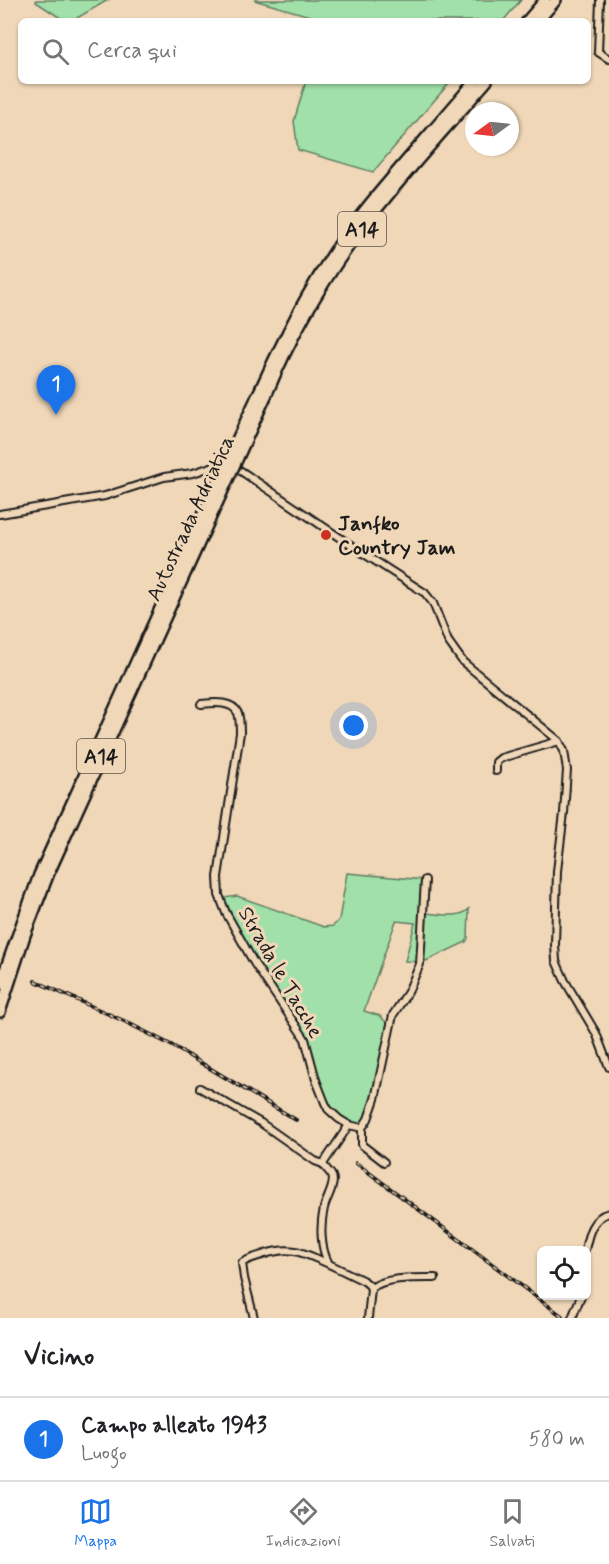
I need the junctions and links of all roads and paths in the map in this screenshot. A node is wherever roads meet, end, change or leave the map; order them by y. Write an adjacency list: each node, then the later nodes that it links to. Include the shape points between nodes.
1 (545, 0): 4 (highway)
2 (556, 0): 5 (highway)
3 (600, 0): 6 (street, via 598,52)
4 (530, 18)
5 (541, 18)
6 (609, 59)
7 (472, 84): 9 (highway, Autostrada Adriatica / A14, via 346,236 282,342)
8 (484, 84): 9 (highway, Autostrada Adriatica / A14, via 379,207 341,258)
9 (263, 394): 10 (highway, Autostrada Adriatica / A14, bridge)
10 (212, 505): 16 (highway, Autostrada Adriatica / A14, via 39,875); 17 (highway, Autostrada Adriatica / A14, via 49,873)
11 (0, 514): 13 (street, via 105,496 217,465 241,471 430,598 448,641 463,662)
12 (201, 704): 20 (street, Strada le Tacche, via 228,705 239,716 219,896 254,963 305,1039 328,1109)
13 (559, 741): 14 (street, via 501,758 496,762); 18 (street, via 567,770 556,880 556,961 596,1033)
14 (496, 771)
15 (425, 880): 21 (street, via 420,964 393,1015 375,1099)
16 (0, 984)
17 (0, 1012)
18 (609, 1067)
19 (200, 1088): 23 (street)
20 (349, 1125): 21 (street); 23 (street)
21 (362, 1128): 22 (street, via 362,1146)
22 (384, 1162)
23 (323, 1164): 26 (street, via 333,1181 322,1225)
24 (609, 1213): 25 (street, via 600,1216 592,1226)
25 (586, 1246)
26 (329, 1264): 28 (street); 30 (street, via 290,1249 242,1263)
27 (435, 1278): 28 (street, via 389,1280)
28 (370, 1287): 31 (street)
29 (579, 1300): 32 (street)
30 (254, 1318)
31 (368, 1318)
32 (572, 1318)

